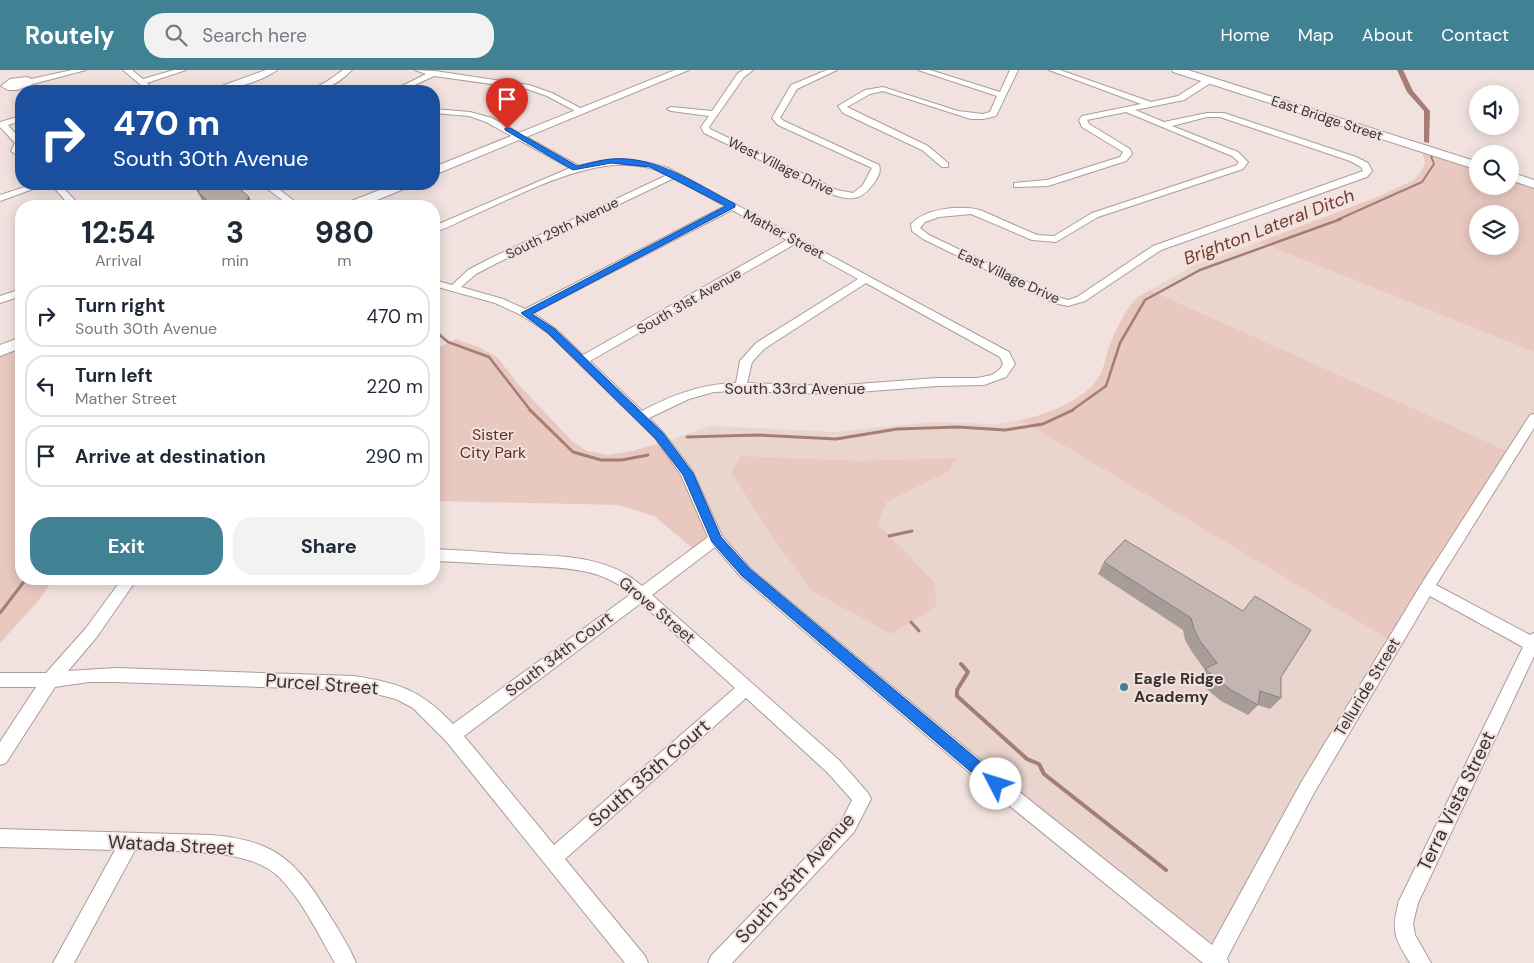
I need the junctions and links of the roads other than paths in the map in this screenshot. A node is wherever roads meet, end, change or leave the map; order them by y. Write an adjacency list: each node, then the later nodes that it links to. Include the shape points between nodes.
1 (25, 70): 17 (street)
2 (82, 70): 19 (street)
3 (127, 70): 20 (street)
4 (182, 70): 20 (street)
5 (273, 70): 23 (street)
6 (348, 70): 24 (street)
7 (419, 70): 16 (street)
8 (443, 70): 16 (street)
9 (684, 70): 32 (main road)
10 (749, 70): 36 (street, West Village Drive, via 741,75)
11 (833, 70): 36 (street, West Village Drive, via 794,87 776,118 876,167 877,171 866,188 856,196 834,192 710,132 706,127)
12 (922, 70): 28 (street)
13 (1014, 70): 28 (street)
14 (1053, 70): 29 (street)
15 (1177, 70): 18 (main road, East Bridge Street)
16 (432, 74): 25 (street); 32 (street, via 529,87)
17 (19, 79): 19 (street); 26 (street)
18 (1209, 80): 29 (street, via 1181,98); 42 (main road, East Bridge Street)
19 (29, 82): 21 (street)
20 (141, 82): 22 (street)
21 (22, 85)
22 (145, 85)
23 (232, 85)
24 (327, 85)
25 (409, 85)
26 (2, 86): 27 (street)
27 (15, 88)
28 (1001, 94): 43 (street, via 993,114 982,118 883,88 872,90 842,106 846,111 925,148)
29 (1151, 105): 31 (street)
30 (671, 109): 36 (street)
31 (1126, 109): 39 (street, East Village Drive); 49 (street, via 1083,120 1085,125 1126,150 1128,154 1123,159 1048,183)
32 (582, 110): 40 (main road)
33 (440, 112): 34 (street)
34 (444, 112): 35 (street); 40 (street, via 483,118)
35 (440, 114)
36 (715, 114)
37 (15, 120): 38 (street)
38 (1, 124): 41 (street)
39 (1163, 125): 39 (street, East Village Drive, via 1207,115 1222,115 1353,159 1365,165 1368,171 1316,194 1157,248 1081,299 1068,303 1049,297 915,229 922,219 968,210 1036,238 1056,239 1095,215 1244,164 1235,154)
40 (520, 136): 44 (street); 45 (main road)
41 (15, 139)
42 (1469, 163)
43 (945, 165)
44 (576, 168): 46 (street, Mather Street, via 628,161 652,165); 59 (street, Mather Street)
45 (440, 169)
46 (674, 175): 58 (street, Mather Street); 63 (street, South 29th Avenue, via 493,261 468,275)
47 (1519, 179): 48 (main road)
48 (1534, 184)
49 (1017, 186)
50 (24, 190): 54 (street)
51 (60, 190): 55 (street)
52 (274, 190): 56 (street)
53 (390, 190): 57 (main road)
54 (0, 198)
55 (70, 200)
56 (286, 200)
57 (366, 200)
58 (732, 206): 60 (street, Mather Street); 66 (street)
59 (440, 227)
60 (795, 240): 61 (street, Mather Street); 71 (street, South 31st Avenue)
61 (866, 278): 72 (street, Mather Street, via 1000,352); 73 (street, via 752,353 746,361)
62 (440, 284): 63 (street)
63 (454, 288): 66 (street)
64 (15, 294): 65 (street)
65 (0, 300)
66 (526, 313): 71 (street, via 552,331)
67 (15, 333): 68 (main road)
68 (0, 339)
69 (15, 345): 70 (main road)
70 (0, 351)
71 (581, 361): 74 (street)
72 (1009, 364): 73 (street, South 33rd Avenue, via 998,376 974,382 818,390)
73 (741, 385): 74 (street, South 33rd Avenue, via 711,388 684,396)
74 (640, 418): 76 (street, via 659,435 687,473)
75 (1534, 418): 79 (street, Telluride Street)
76 (716, 539): 80 (street, South 34th Court); 90 (street, via 746,573 996,784)
77 (440, 555): 80 (street, Grove Street, via 574,563 612,573)
78 (126, 585): 83 (street, via 91,633)
79 (1427, 587): 81 (street); 90 (street, Telluride Street, via 1308,787 1225,938)
80 (642, 593): 84 (street, Grove Street); 85 (street, South 34th Court)
81 (1533, 643): 95 (street, Terra Vista Street, via 1409,901 1403,923 1406,938)
82 (0, 680): 83 (street, Purcel Street)
83 (50, 680): 85 (street, Purcel Street, via 116,675 354,683 404,693 424,705); 86 (street)
84 (745, 689): 89 (street, South 35th Court); 94 (street, South 35th Avenue, via 833,766 862,799 848,826)
85 (452, 734): 89 (street, Purcel Street)
86 (0, 756)
87 (0, 838): 88 (street, Watada Street)
88 (130, 841): 91 (street); 92 (street, Watada Street, via 237,847 276,862 298,885)
89 (554, 857): 93 (street, Purcel Street)
90 (1216, 962)
91 (63, 963)
92 (346, 963)
93 (638, 963)
94 (718, 963)
95 (1421, 963)

